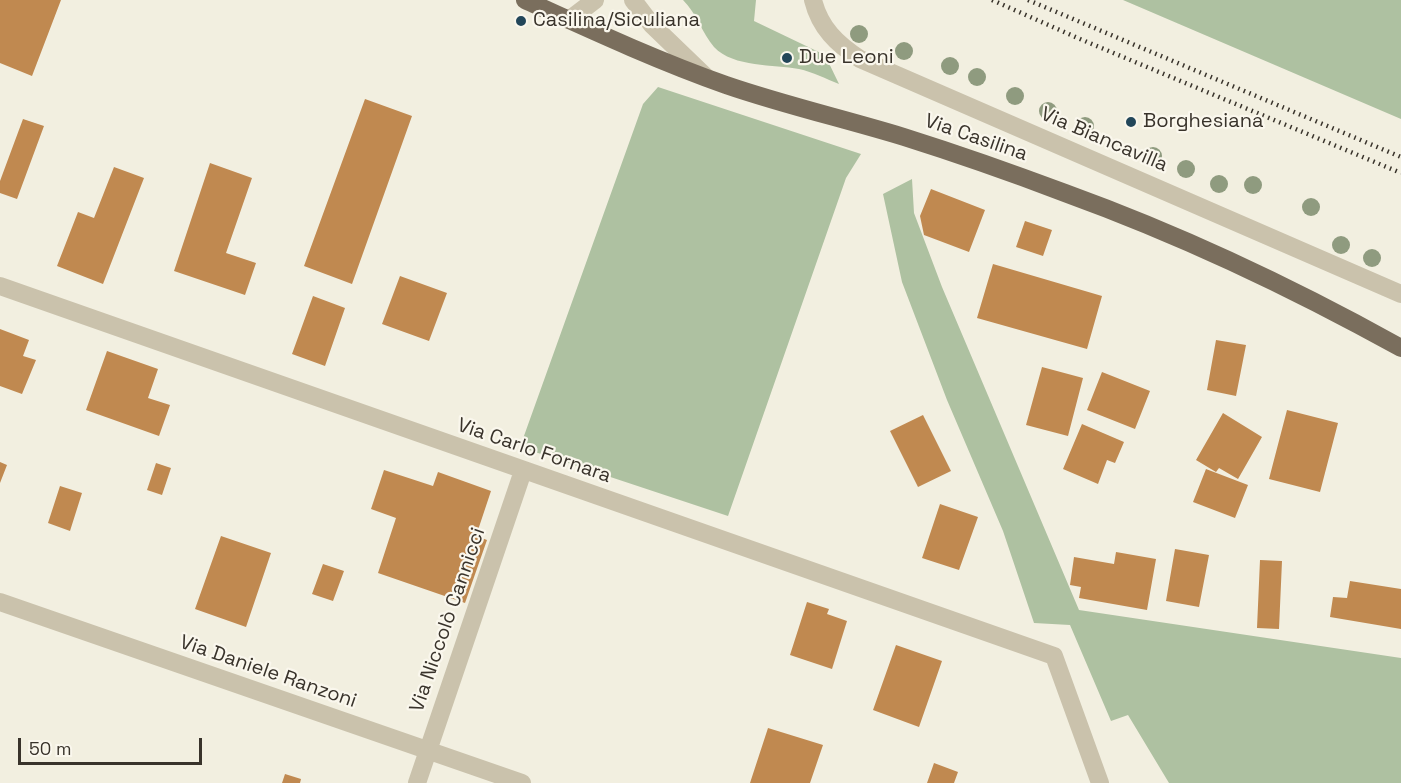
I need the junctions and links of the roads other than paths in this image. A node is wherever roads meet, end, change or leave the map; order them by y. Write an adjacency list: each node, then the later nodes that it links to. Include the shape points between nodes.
1 (525, 0): 6 (main road, Via Casilina)
2 (568, 0): 6 (street)
3 (595, 0): 6 (street)
4 (633, 0): 7 (street, via 652,25)
5 (813, 0): 9 (street, Via Biancavilla, via 830,35 860,59)
6 (568, 20): 7 (main road, Via Casilina)
7 (705, 77): 10 (main road, Via Casilina, via 1075,196 1261,275)
8 (0, 286): 11 (street, Via Carlo Fornara)
9 (1401, 294)
10 (1401, 348)
11 (523, 471): 13 (street, Via Niccolò Cannicci); 16 (street, Via Carlo Fornara, via 1054,656)
12 (0, 602): 13 (street, Via Daniele Ranzoni)
13 (427, 751): 14 (street, Via Niccolò Cannicci); 15 (street, Via Daniele Ranzoni)
14 (417, 783)
15 (522, 783)
16 (1100, 783)

